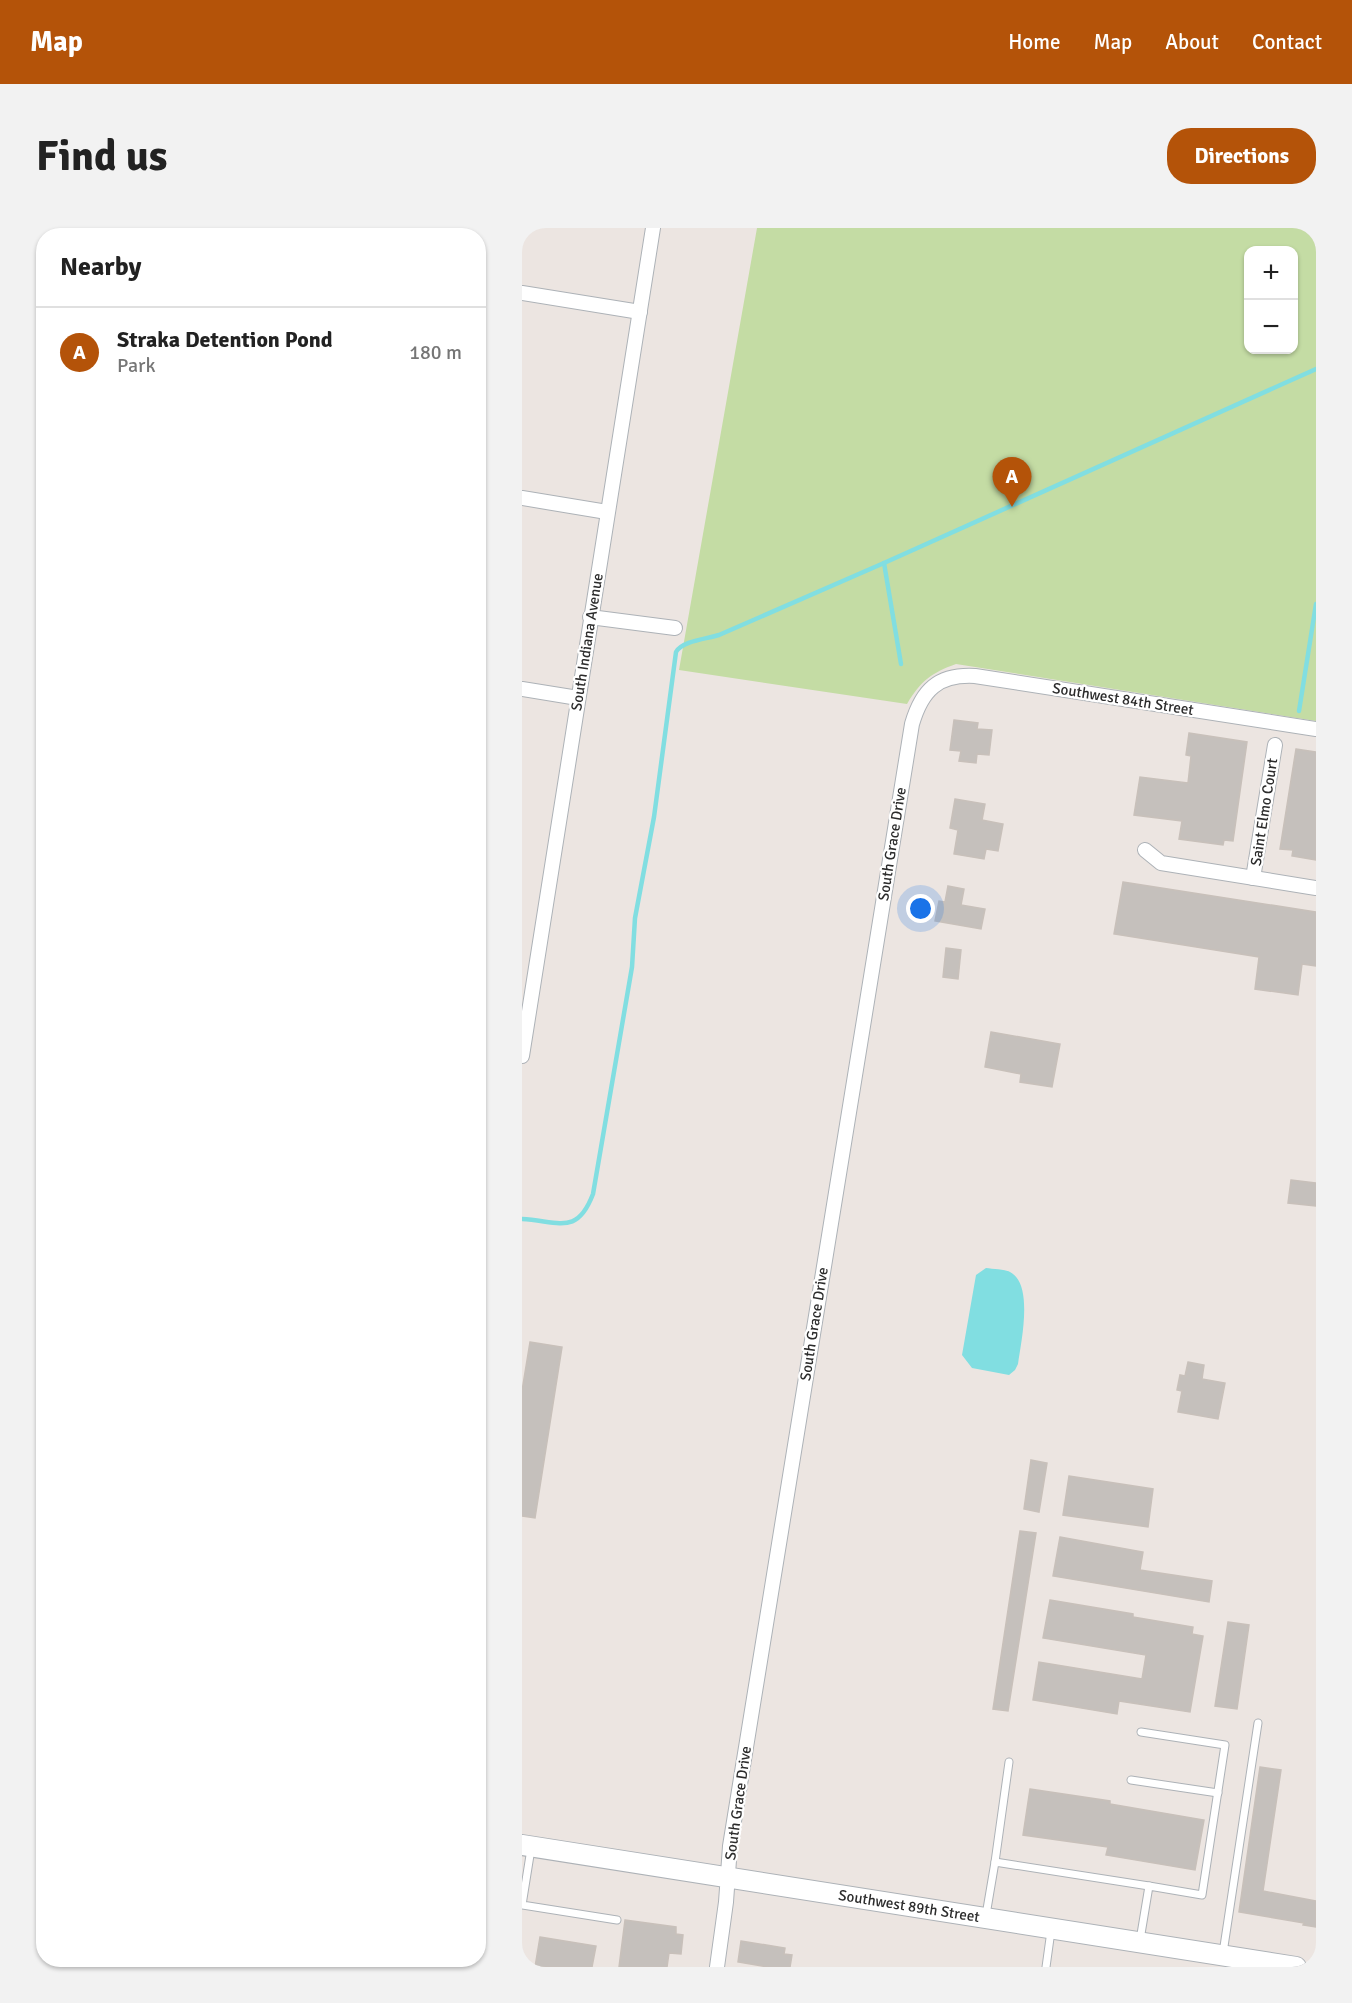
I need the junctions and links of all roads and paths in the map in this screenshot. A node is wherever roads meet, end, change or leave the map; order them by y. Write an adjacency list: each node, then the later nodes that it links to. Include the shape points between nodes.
1 (653, 228): 3 (street, South Indiana Avenue)
2 (522, 293): 3 (street)
3 (640, 312): 5 (street, South Indiana Avenue)
4 (522, 498): 5 (street)
5 (607, 512): 6 (street, South Indiana Avenue)
6 (590, 617): 7 (street); 10 (street, South Indiana Avenue)
7 (675, 628)
8 (933, 687): 11 (street, Southwest 84th Street, via 951,676 975,675); 24 (street, South Grace Drive, via 918,705 912,724)
9 (522, 689): 10 (street)
10 (578, 698): 16 (street, South Indiana Avenue)
11 (1316, 729)
12 (1275, 745): 14 (street, Saint Elmo Court)
13 (1145, 850): 14 (street, via 1161,863)
14 (1253, 878): 15 (street)
15 (1316, 888)
16 (522, 1056)
17 (1258, 1723): 30 (lane)
18 (1141, 1732): 21 (lane, via 1225,1745)
19 (1010, 1762): 23 (lane)
20 (1131, 1780): 21 (lane)
21 (1218, 1793): 25 (lane, via 1202,1895)
22 (527, 1846): 24 (main road, Southwest 89th Street); 27 (lane, via 522,1905)
23 (995, 1862): 25 (lane); 26 (lane)
24 (728, 1877): 26 (main road, Southwest 89th Street); 31 (street, South Grace Drive)
25 (1149, 1886): 29 (lane)
26 (986, 1918): 28 (main road, Southwest 89th Street)
27 (617, 1920)
28 (1052, 1928): 29 (main road, Southwest 89th Street); 32 (lane)
29 (1139, 1942): 30 (main road, Southwest 89th Street)
30 (1233, 1960): 33 (main road, Southwest 89th Street)
31 (717, 1967)
32 (1046, 1967)
33 (1296, 1967)

